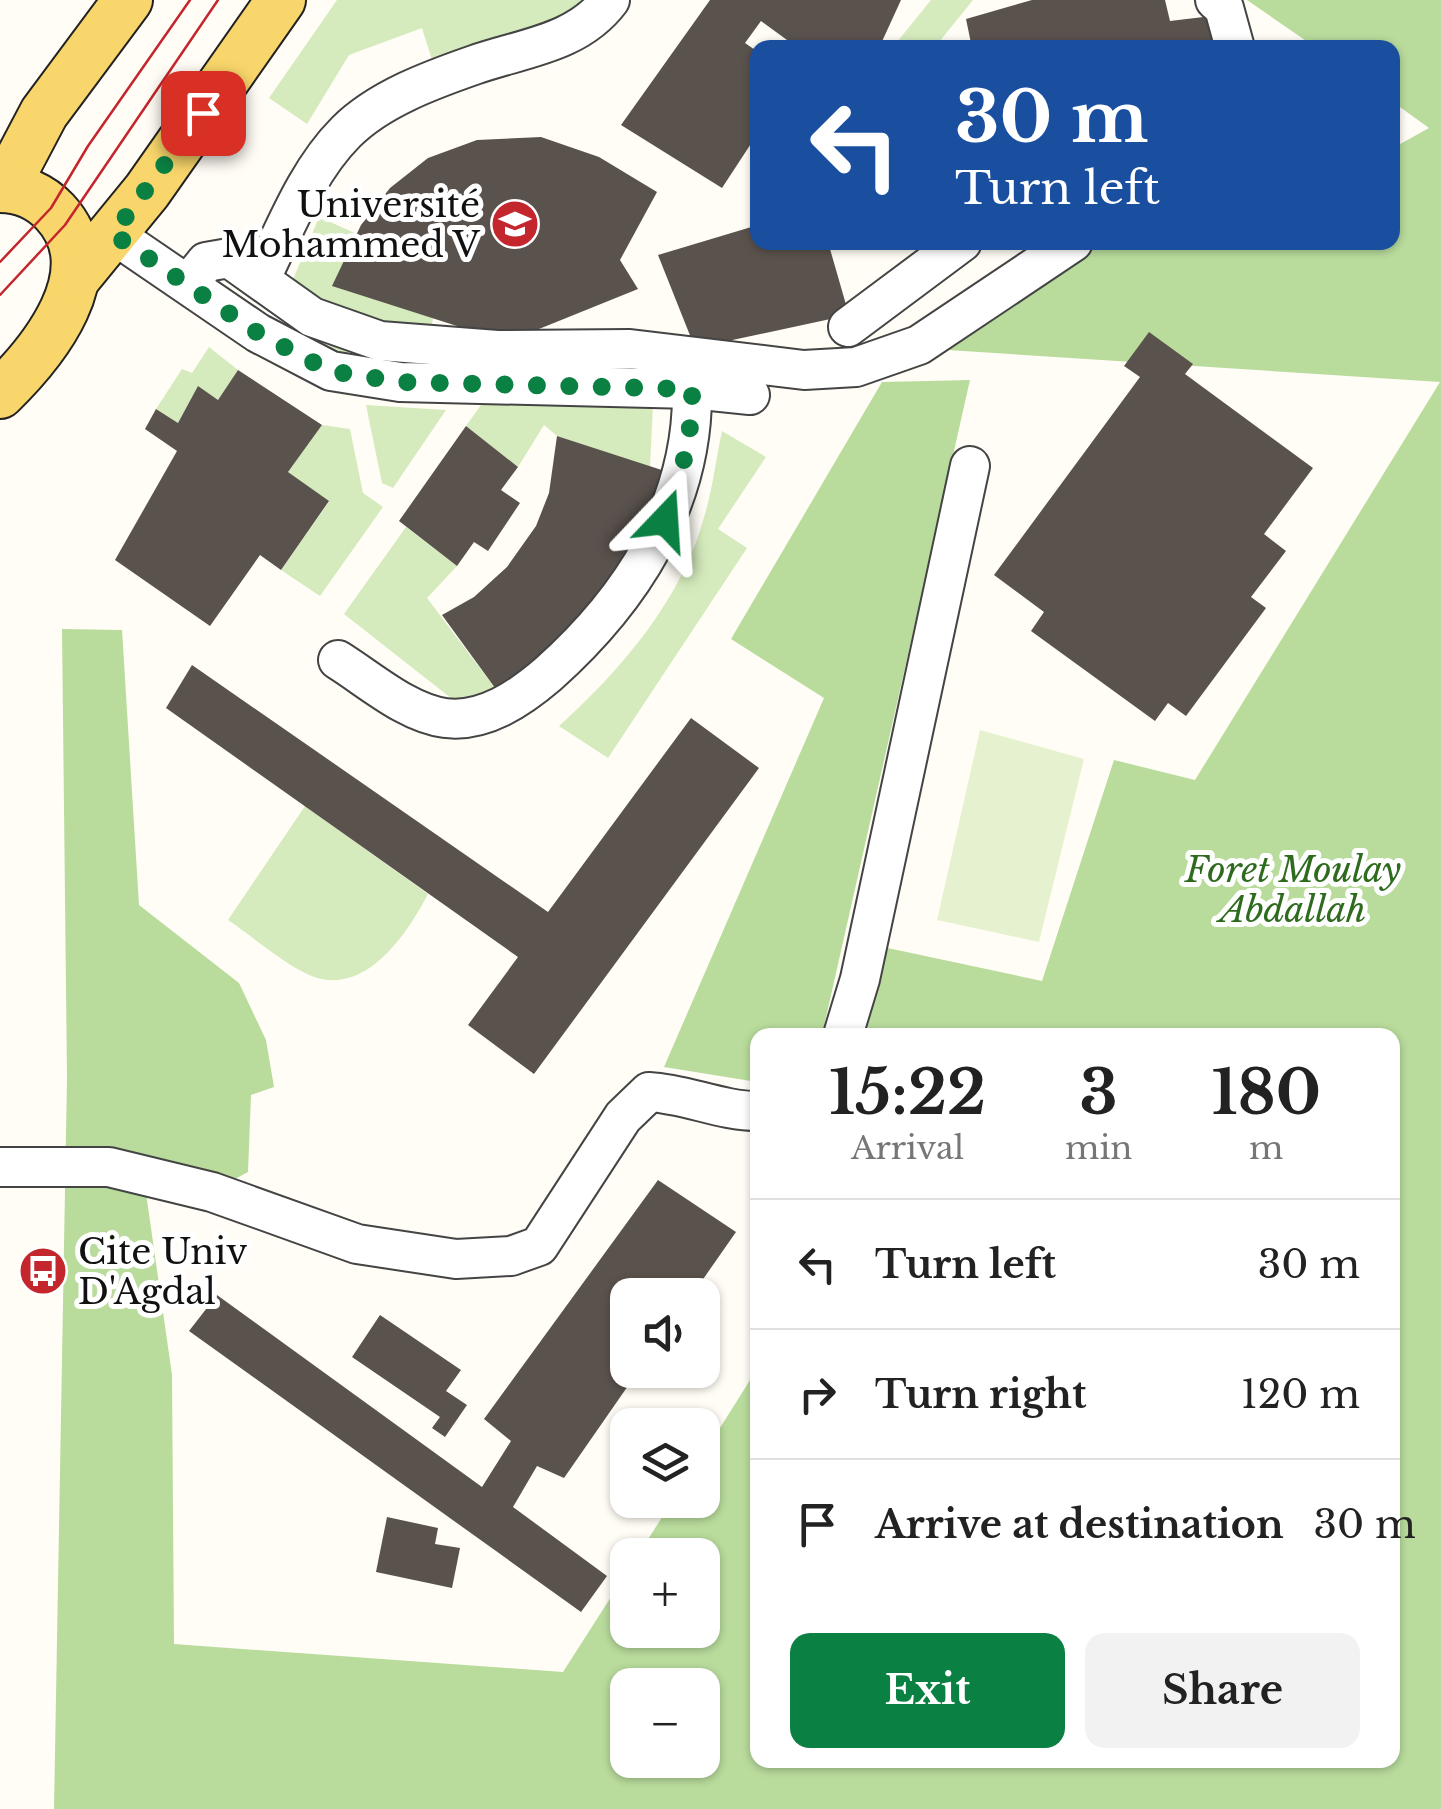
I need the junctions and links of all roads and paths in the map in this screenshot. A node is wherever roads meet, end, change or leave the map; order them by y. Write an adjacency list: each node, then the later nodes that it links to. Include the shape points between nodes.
1 (128, 0): 6 (main road, via 44,113)
2 (281, 0): 7 (main road)
3 (610, 0): 11 (lane, via 591,21 557,40 398,96 347,130 318,167)
4 (1215, 0): 5 (lane)
5 (1233, 40)
6 (2, 187): 12 (main road, via 37,198 58,216 73,242)
7 (113, 234): 12 (main road); 13 (lane)
8 (953, 250): 15 (lane)
9 (955, 250): 14 (lane)
10 (1060, 250): 14 (lane)
11 (261, 278): 13 (lane, via 242,264 215,258); 14 (lane, via 312,317 380,341 497,350 630,349 804,370 856,367 919,345)
12 (75, 279): 17 (main road, via 52,330)
13 (188, 283): 16 (lane, via 258,333 330,371 400,382)
14 (982, 299)
15 (848, 327)
16 (692, 389): 18 (lane); 20 (lane, via 686,461 650,552 614,609 522,696 475,717 445,718 413,707)
17 (0, 394)
18 (750, 395)
19 (970, 466): 21 (lane)
20 (338, 660)
21 (845, 1028)
22 (750, 1111): 23 (lane, via 649,1092 624,1117 539,1246 511,1256 456,1260 358,1244 212,1192 109,1167)
23 (0, 1167)

